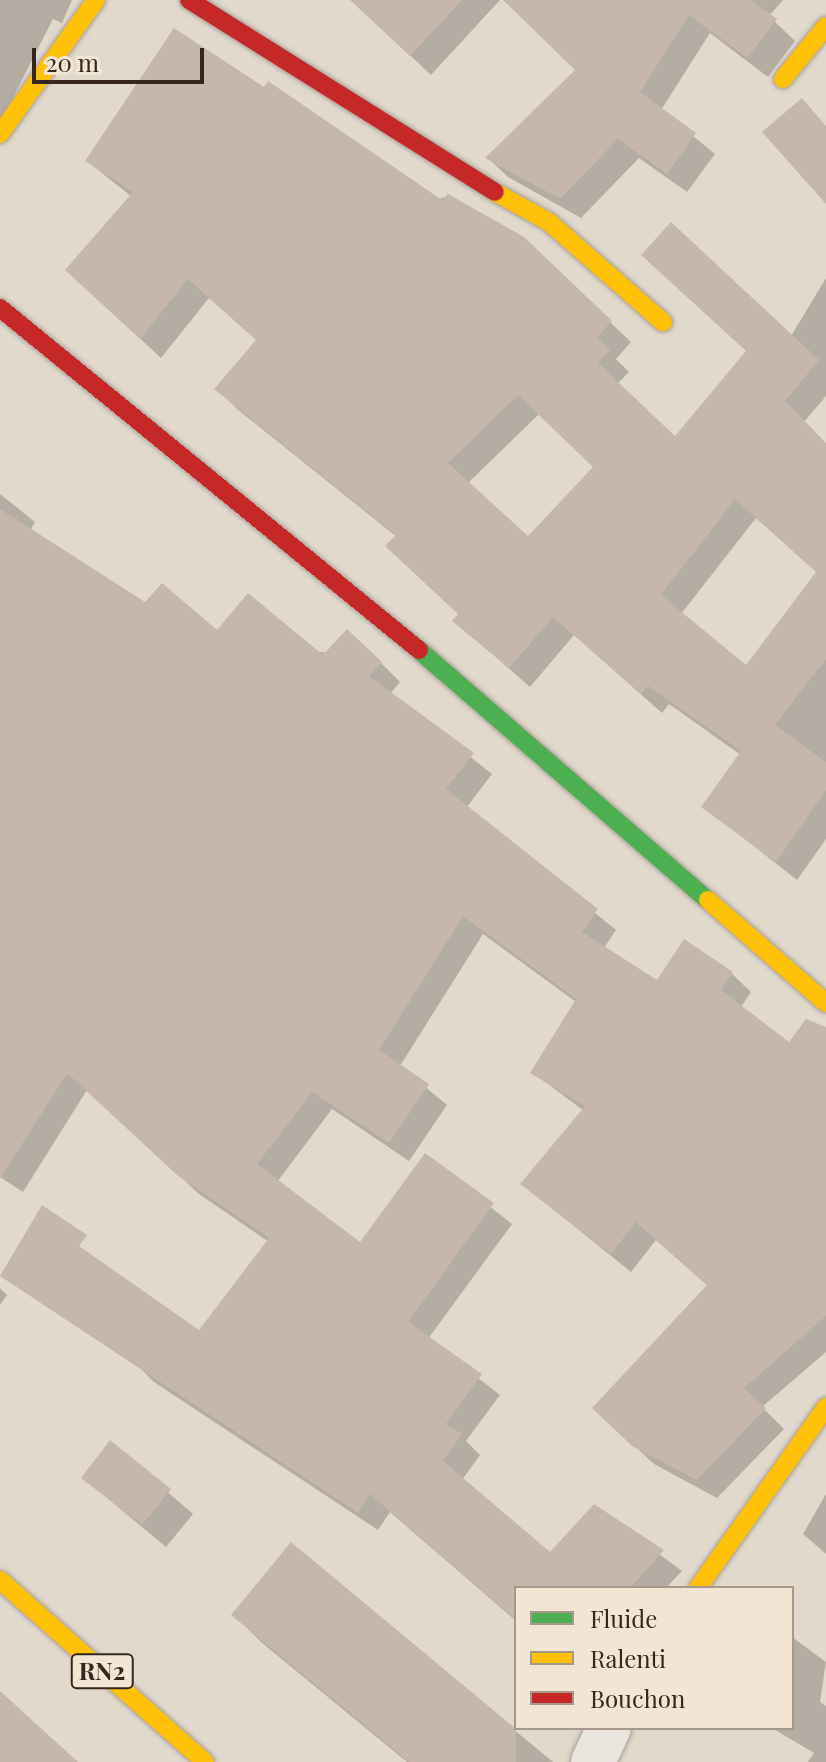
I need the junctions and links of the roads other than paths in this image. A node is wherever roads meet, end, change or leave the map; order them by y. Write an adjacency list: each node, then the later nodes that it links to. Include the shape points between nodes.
1 (96, 0): 5 (main road)
2 (189, 0): 7 (main road, via 418,149 549,222)
3 (826, 26): 4 (main road)
4 (783, 79)
5 (0, 134)
6 (0, 308): 8 (main road, via 471,692)
7 (663, 322)
8 (826, 1003)
9 (826, 1407): 11 (main road)
10 (0, 1580): 13 (main road, RN2)
11 (699, 1586)
12 (608, 1730): 14 (street)
13 (205, 1762)
14 (593, 1762)

